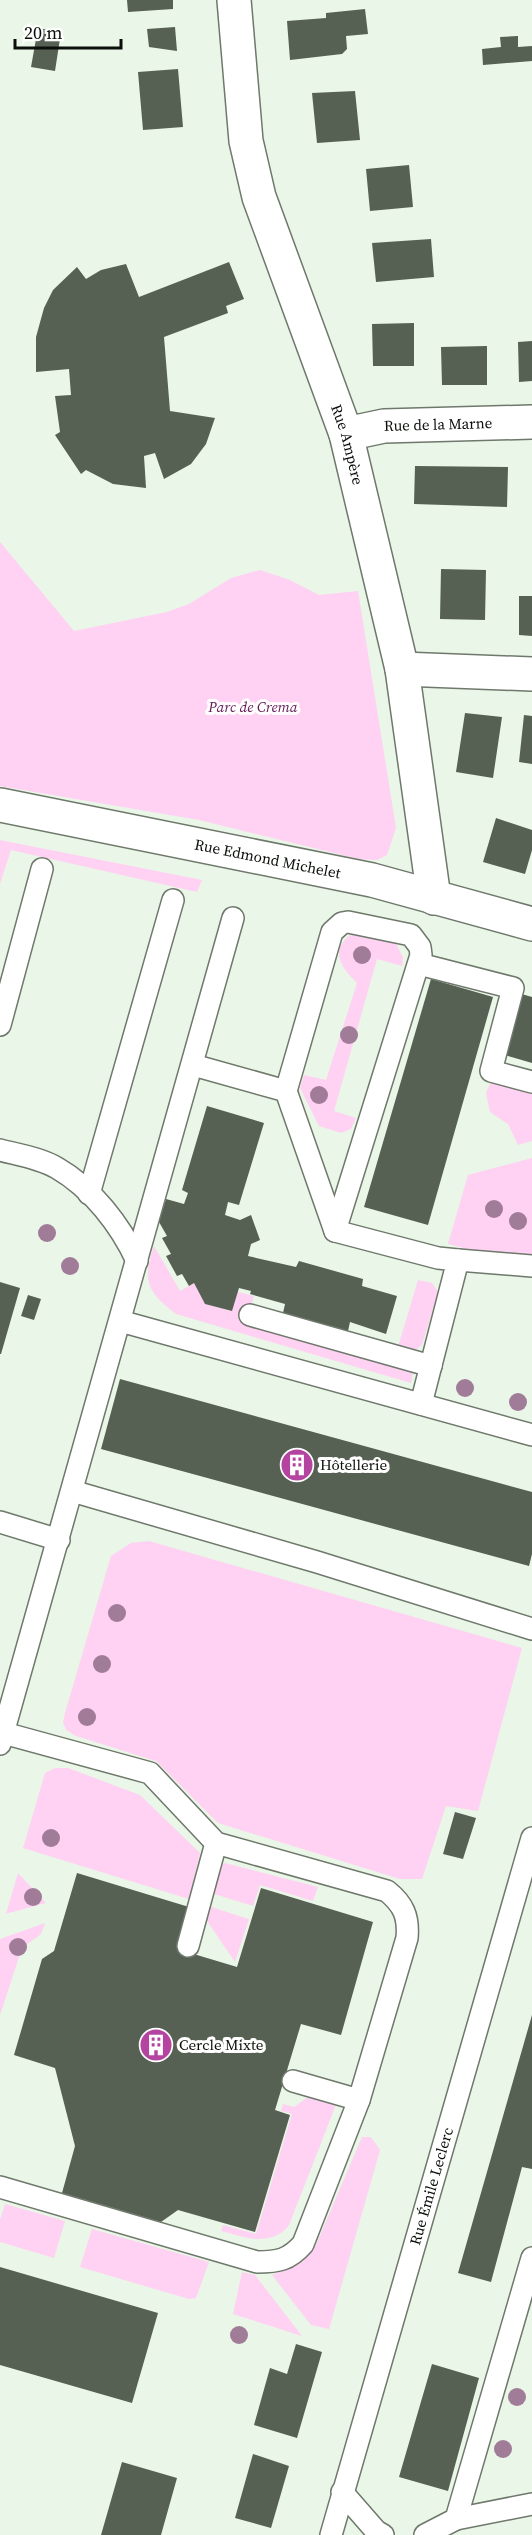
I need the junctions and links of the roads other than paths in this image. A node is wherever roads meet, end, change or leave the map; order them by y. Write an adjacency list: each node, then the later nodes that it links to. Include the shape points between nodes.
1 (234, 0): 3 (street, Rue Ampère, via 246,141 259,197)
2 (532, 422): 3 (street, Rue de la Marne, via 384,426)
3 (346, 434): 4 (street, Rue Ampère)
4 (402, 669): 5 (street); 8 (street, Rue Ampère)
5 (532, 674)
6 (0, 805): 8 (street, Rue Edmond Michelet, via 360,878)
7 (42, 869): 13 (lane)
8 (434, 898): 11 (street, Rue Edmond Michelet)
9 (173, 900): 18 (lane)
10 (233, 918): 14 (lane)
11 (532, 924)
12 (419, 964): 15 (lane, via 513,988 491,1071); 16 (lane, via 420,947 411,935 348,922 337,927 330,939); 19 (lane)
13 (0, 1025)
14 (193, 1065): 16 (lane); 21 (lane)
15 (532, 1082)
16 (286, 1091): 19 (lane)
17 (0, 1150): 18 (lane, via 58,1168)
18 (89, 1194): 21 (lane, via 118,1226)
19 (335, 1231): 20 (lane)
20 (458, 1260): 22 (lane); 25 (lane)
21 (137, 1262): 24 (lane)
22 (532, 1266)
23 (250, 1315): 25 (lane)
24 (120, 1321): 26 (lane); 28 (lane)
25 (431, 1366): 26 (lane)
26 (421, 1404): 27 (lane)
27 (532, 1435)
28 (72, 1491): 30 (lane); 31 (lane)
29 (0, 1522): 30 (lane)
30 (59, 1540): 32 (lane)
31 (532, 1629)
32 (1, 1736): 34 (lane, via 150,1773)
33 (532, 1838): 40 (lane, Rue Émile Leclerc)
34 (216, 1843): 35 (lane); 37 (lane, via 387,1891 399,1901 406,1915 407,1938)
35 (188, 1946)
36 (293, 2081): 37 (lane)
37 (359, 2100): 38 (lane, via 303,2244 284,2260 256,2262)
38 (0, 2187)
39 (532, 2258): 42 (lane)
40 (342, 2492): 43 (lane, Rue Émile Leclerc); 44 (lane)
41 (532, 2504): 42 (lane)
42 (456, 2519): 45 (lane)
43 (331, 2535)
44 (383, 2535)
45 (425, 2535)

